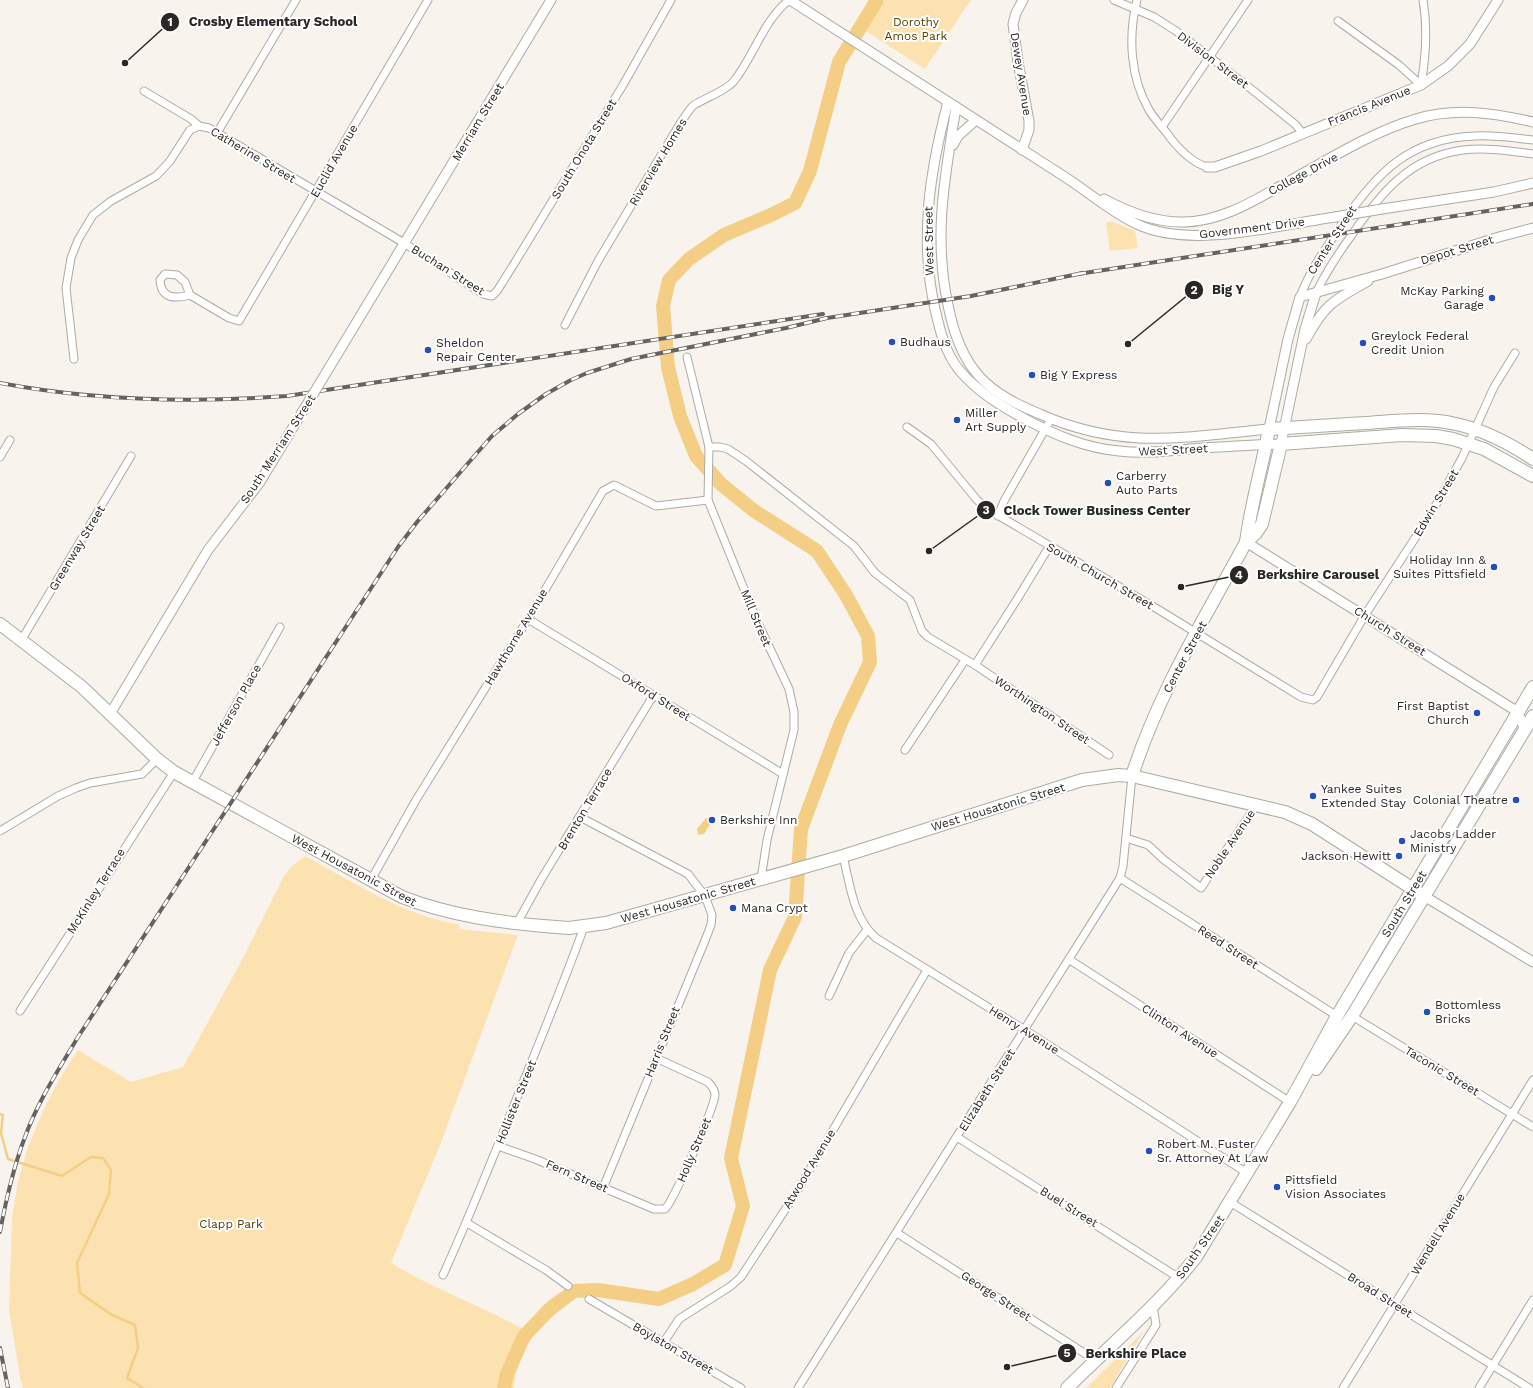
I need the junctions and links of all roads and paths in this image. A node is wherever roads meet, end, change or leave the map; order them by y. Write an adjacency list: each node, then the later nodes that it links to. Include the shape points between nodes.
1 (296, 0): 24 (street)
2 (428, 0): 32 (street, Euclid Avenue)
3 (550, 0): 34 (street, Merriam Street)
4 (671, 0): 38 (street, South Onota Street, via 623,85 518,258)
5 (789, 0): 17 (street); 40 (street, Riverview Homes, via 778,11 732,83 693,106 681,122 598,261)
6 (1023, 0): 26 (street, Dewey Avenue, via 1013,24 1029,121 1029,130)
7 (1114, 0): 12 (street, Division Street)
8 (1137, 0): 12 (street)
9 (1248, 0): 14 (street)
10 (1423, 0): 15 (street, via 1426,34)
11 (1498, 0): 15 (street, Francis Avenue, via 1470,44 1448,66)
12 (1135, 10): 14 (street, Division Street, via 1154,17); 22 (street, via 1132,19 1132,50 1137,81 1149,110)
13 (1338, 21): 15 (street)
14 (1210, 58): 22 (street); 23 (street, Division Street, via 1296,125)
15 (1421, 84): 23 (street, Francis Avenue)
16 (144, 91): 21 (street, Catherine Street)
17 (948, 102): 18 (street); 49 (street, West Street, via 933,169 927,233 931,291 939,331 952,359 968,380 995,402)
18 (956, 107): 19 (street, Government Drive); 28 (street, West Street)
19 (976, 120): 26 (street, Government Drive); 28 (street, West Street, via 958,136)
20 (1533, 122): 31 (street, College Drive, via 1486,112 1449,113 1417,118 1384,131 1239,208 1212,218 1194,221 1168,221 1135,213)
21 (199, 126): 24 (street, Catherine Street, via 209,128); 44 (street, via 190,130 170,161 156,176 111,201 93,215 78,240 71,258 66,288)
22 (1162, 127): 29 (street, via 1194,162)
23 (1302, 133): 29 (street, Francis Avenue, via 1215,167)
24 (217, 134): 32 (street, Catherine Street)
25 (1533, 140): 39 (street, Center Street, via 1464,136 1437,142 1400,159 1374,180 1361,197 1314,266)
26 (1022, 150): 31 (street, Government Drive)
27 (1533, 154): 36 (street, Center Street, via 1491,149 1462,150 1432,158 1409,171 1388,187 1370,208 1334,260)
28 (948, 159): 45 (street, West Street, via 941,212 941,252 945,292 959,344 971,366 993,388 1027,409)
29 (1207, 167)
30 (1533, 183): 31 (street, Government Drive, bridge, via 1494,192 1199,236 1149,229 1106,206)
31 (1077, 185)
32 (315, 192): 34 (street, Catherine Street); 37 (street, Euclid Avenue, via 239,321 229,318)
33 (1533, 228): 35 (street, Depot Street)
34 (404, 243): 38 (street, Buchan Street, via 483,294); 76 (street, South Merriam Street, bridge, via 260,482 208,550)
35 (1382, 274): 36 (street, Depot Street); 41 (street, Depot Street, via 1329,305 1317,319)
36 (1316, 293): 39 (street, Depot Street); 41 (street, Center Street)
37 (190, 294)
38 (492, 296)
39 (1300, 297): 50 (street, Center Street, via 1288,339)
40 (565, 325)
41 (1302, 348): 47 (street, Center Street)
42 (1515, 353): 48 (street, Edwin Street, via 1494,387)
43 (687, 357): 55 (street, Mill Street)
44 (74, 359)
45 (1051, 419): 49 (street); 50 (street, West Street, via 1096,432 1140,438)
46 (907, 427): 61 (street, South Church Street, via 931,444 977,500)
47 (1284, 428): 48 (highway, West Street, via 1419,420); 50 (highway, West Street); 53 (street, Center Street)
48 (1475, 429): 52 (street, Edwin Street); 58 (highway, West Street, via 1510,444)
49 (1046, 430): 54 (street, West Street, via 1091,447 1133,453); 61 (street, via 1004,500)
50 (1269, 430): 54 (highway, Center Street)
51 (10, 440): 57 (street)
52 (1469, 443): 53 (highway, West Street, via 1419,435); 59 (highway, West Street, via 1492,452); 64 (street, Edwin Street, via 1432,512)
53 (1281, 444): 54 (street, West Street); 62 (highway, Center Street, via 1262,524)
54 (1266, 445): 62 (highway, Center Street)
55 (709, 447): 60 (street, Mill Street); 70 (street, Worthington Street, via 728,449 746,461 854,546 875,573 910,600 922,631)
56 (131, 456): 69 (street, Greenway Street)
57 (0, 457)
58 (1533, 459)
59 (1533, 476)
60 (708, 500): 65 (street, Hawthorne Avenue, via 656,506 622,487 608,487 603,491); 83 (street, Mill Street, via 757,621 789,689 795,722)
61 (998, 516): 63 (street, South Church Street)
62 (1246, 542): 64 (street, Church Street); 68 (highway, Center Street)
63 (1049, 547): 68 (street, South Church Street, via 1159,610); 71 (street)
64 (1365, 616): 74 (street, Edwin Street); 75 (street, Church Street)
65 (528, 619): 73 (street, Oxford Street); 93 (street, Hawthorne Avenue, via 416,800)
66 (0, 624): 69 (highway, West Housatonic Street)
67 (280, 627): 85 (street, Jefferson Place)
68 (1197, 635): 74 (street, South Church Street, via 1301,697); 84 (highway, Center Street, via 1150,726)
69 (22, 639): 76 (highway, West Housatonic Street, via 82,687)
70 (965, 660): 71 (street, Worthington Street); 79 (street)
71 (975, 665): 80 (street, Worthington Street)
72 (1533, 687): 75 (highway, South Street)
73 (653, 696): 83 (street, Oxford Street); 87 (street, Brenton Terrace)
74 (1313, 700)
75 (1518, 712): 78 (street); 94 (highway, South Street)
76 (110, 714): 81 (highway, West Housatonic Street)
77 (1533, 716): 78 (highway, South Street)
78 (1525, 730): 96 (highway, South Street)
79 (905, 750)
80 (1109, 755)
81 (157, 759): 82 (highway, West Housatonic Street); 88 (street, via 142,774 90,783 58,796)
82 (174, 772): 85 (highway, West Housatonic Street); 104 (street, McKinley Terrace)
83 (783, 774): 91 (street, Mill Street, via 767,840)
84 (1132, 776): 86 (highway, West Housatonic Street); 89 (street, Elizabeth Street); 90 (highway, West Housatonic Street, via 1118,775 1082,780)
85 (192, 783): 93 (highway, West Housatonic Street)
86 (1257, 804): 89 (street, Noble Avenue, via 1200,888 1148,846); 94 (highway, West Housatonic Street, via 1285,812 1312,824)
87 (580, 817): 95 (street, Harris Street, via 688,874); 97 (street, Brenton Terrace)
88 (0, 831)
89 (1126, 838): 92 (street, Elizabeth Street)
90 (843, 856): 91 (highway, West Housatonic Street); 99 (street, Henry Avenue, via 860,919)
91 (766, 878): 95 (highway, West Housatonic Street)
92 (1120, 878): 100 (street, Elizabeth Street); 105 (street, Reed Street)
93 (371, 880): 97 (highway, West Housatonic Street, via 402,897 432,909)
94 (1412, 890): 96 (highway, West Housatonic Street); 105 (highway, South Street)
95 (705, 896): 98 (highway, West Housatonic Street); 108 (street, Harris Street, via 712,915 711,925)
96 (1424, 896): 101 (street); 106 (highway, South Street)
97 (517, 923): 98 (highway, West Housatonic Street)
98 (584, 927): 114 (street, Hollister Street)
99 (867, 930): 102 (street, Henry Avenue); 103 (street, via 849,954)
100 (1070, 960): 107 (street, Elizabeth Street); 110 (street, Clinton Avenue)
101 (1533, 962)
102 (927, 970): 107 (street, Henry Avenue); 128 (street, Atwood Avenue, via 796,1193 740,1277 731,1286 679,1319)
103 (829, 996)
104 (20, 1011)
105 (1336, 1016): 110 (highway, South Street)
106 (1352, 1016): 110 (highway, South Street, via 1315,1071); 111 (street, Taconic Street)
107 (1025, 1030): 113 (street, Elizabeth Street); 115 (street, Henry Avenue)
108 (656, 1058): 116 (street, Harris Street); 118 (street, Holly Street, via 705,1081 713,1086 715,1094 707,1119 670,1204 665,1209)
109 (1533, 1080): 111 (street, Wendell Avenue)
110 (1290, 1102): 115 (highway, South Street)
111 (1512, 1114): 112 (street, Taconic Street); 126 (street, Wendell Avenue)
112 (1533, 1126)
113 (958, 1137): 120 (street, Elizabeth Street); 122 (street, Buel Street)
114 (498, 1146): 116 (street, Fern Street); 119 (street, Hollister Street)
115 (1247, 1173): 117 (highway, South Street)
116 (603, 1188): 118 (street, Fern Street)
117 (1230, 1202): 122 (highway, South Street, via 1196,1257); 126 (street, Broad Street)
118 (654, 1209)
119 (467, 1223): 121 (street, Hollister Street); 123 (street)
120 (897, 1233): 129 (street, George Street); 132 (street, Elizabeth Street)
121 (443, 1275)
122 (1179, 1278): 127 (highway, South Street)
123 (568, 1286)
124 (589, 1299): 128 (street, Boylston Street)
125 (1533, 1300): 130 (street)
126 (1395, 1304): 130 (street, Broad Street); 135 (street, Wendell Avenue)
127 (1153, 1306): 129 (highway, South Street); 134 (street, via 1156,1325)
128 (664, 1342): 131 (street, Boylston Street)
129 (1095, 1360): 133 (highway, South Street)
130 (1494, 1366): 136 (street); 137 (street, Broad Street)
131 (741, 1388)
132 (798, 1388)
133 (1066, 1388)
134 (1116, 1388)
135 (1343, 1388)
136 (1479, 1388)
137 (1529, 1388)

